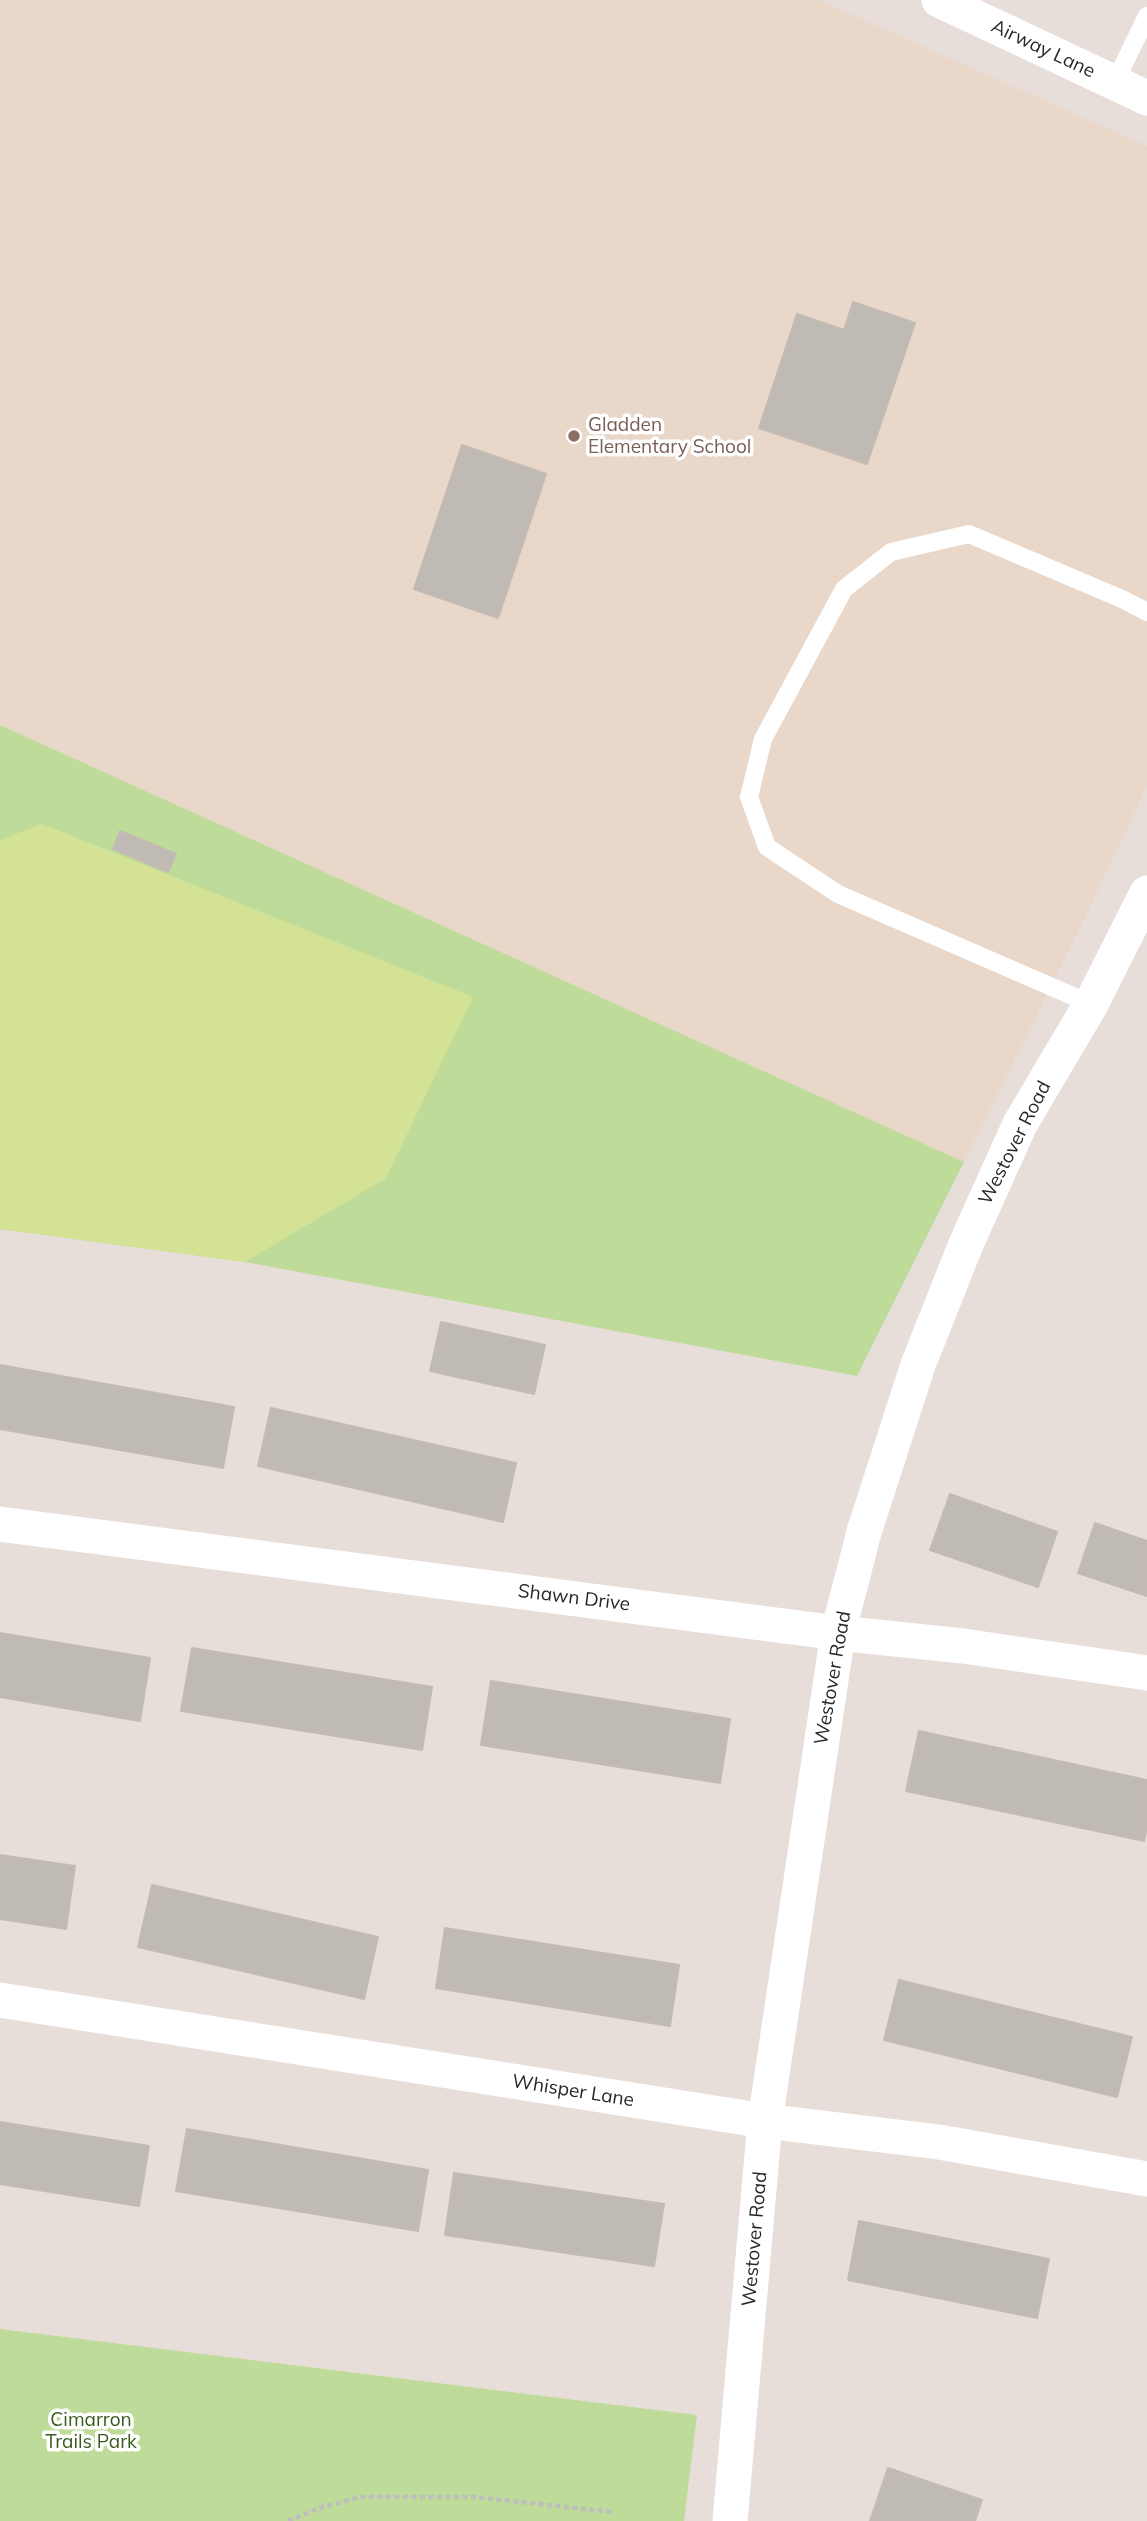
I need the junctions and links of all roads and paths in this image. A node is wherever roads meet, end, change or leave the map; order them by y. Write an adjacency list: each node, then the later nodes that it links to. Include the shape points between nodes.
1 (939, 0): 3 (street, Airway Lane)
2 (1147, 16): 3 (lane)
3 (1115, 82): 4 (street, Airway Lane)
4 (1147, 98)
5 (1147, 612): 7 (lane, via 969,534 891,552 844,589 763,739 749,797 767,847 838,894)
6 (1147, 894): 7 (street, Westover Road)
7 (1091, 1004): 9 (street, Westover Road, via 1020,1124 966,1244 918,1366 864,1532)
8 (0, 1524): 9 (street, Shawn Drive)
9 (838, 1633): 10 (street, Shawn Drive); 12 (street, Westover Road)
10 (1147, 1673)
11 (0, 2000): 12 (street, Whisper Lane)
12 (765, 2122): 13 (street, Whisper Lane, via 939,2142); 16 (street, Westover Road)
13 (1147, 2179)
14 (613, 2512): 15 (path, via 474,2497 360,2497)
15 (288, 2521)
16 (730, 2521)

